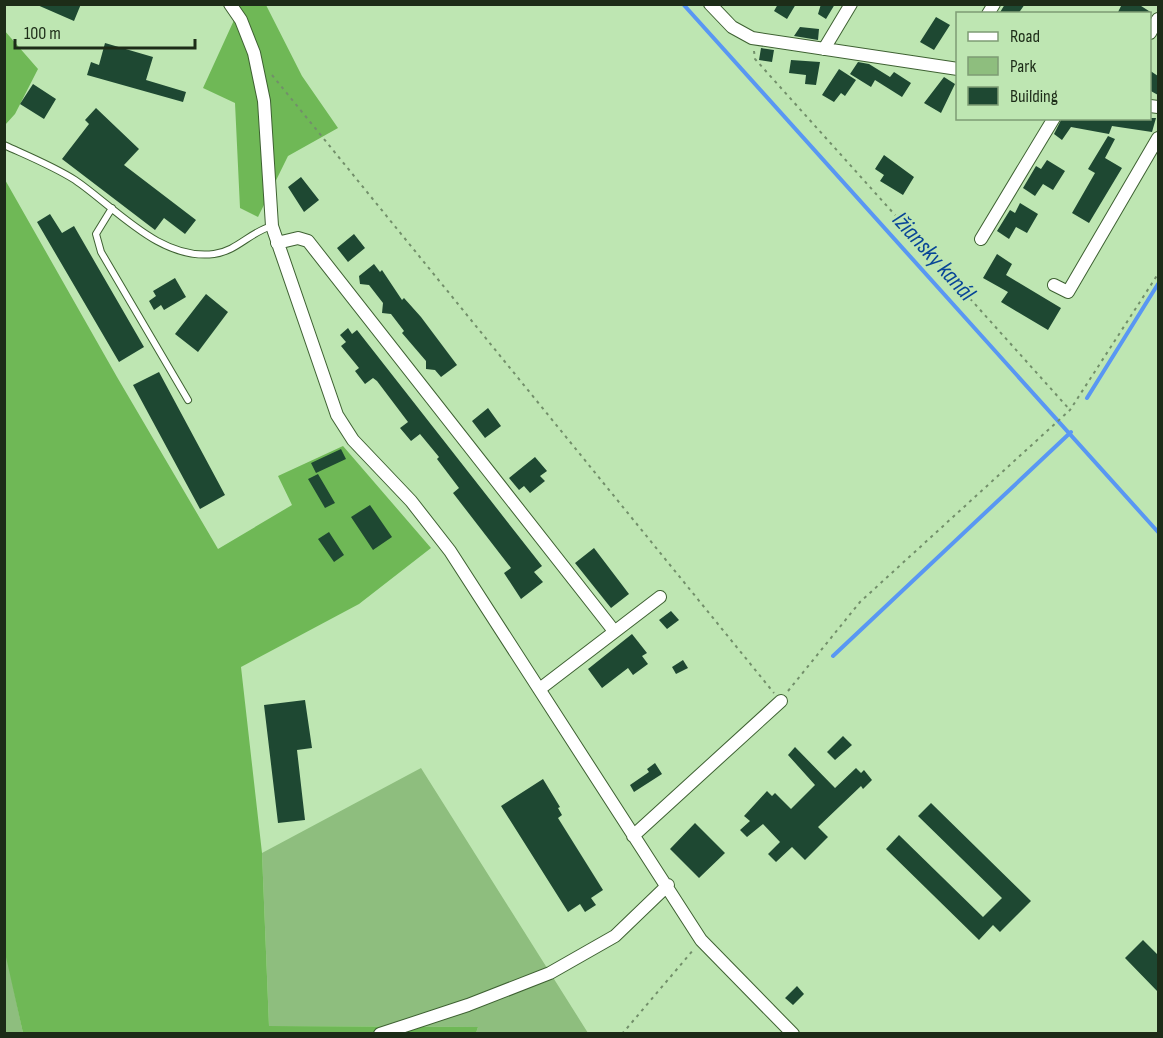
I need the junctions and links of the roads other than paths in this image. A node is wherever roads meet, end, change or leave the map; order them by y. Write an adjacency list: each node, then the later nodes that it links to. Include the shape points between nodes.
1 (230, 4): 10 (street, via 254,53 264,101)
2 (710, 4): 4 (street, via 732,27 752,38)
3 (851, 4): 4 (street)
4 (824, 49): 5 (street)
5 (956, 66)
6 (1053, 120): 11 (street)
7 (1158, 138): 13 (street, via 1068,292)
8 (4, 145): 9 (lane, via 55,168)
9 (112, 208): 10 (lane, via 163,244 198,254 224,252); 14 (lane, via 96,234 101,252)
10 (272, 226): 12 (street)
11 (981, 240)
12 (277, 243): 16 (street, via 298,238 308,241); 17 (street, via 336,415 353,441 411,501 450,550)
13 (1054, 285)
14 (188, 400)
15 (660, 597): 16 (street)
16 (614, 631): 17 (street)
17 (541, 688): 19 (street)
18 (780, 701): 19 (street)
19 (633, 836): 20 (street)
20 (668, 885): 21 (street, via 615,936 550,973); 22 (street, via 701,940)
21 (380, 1034)
22 (793, 1034)

